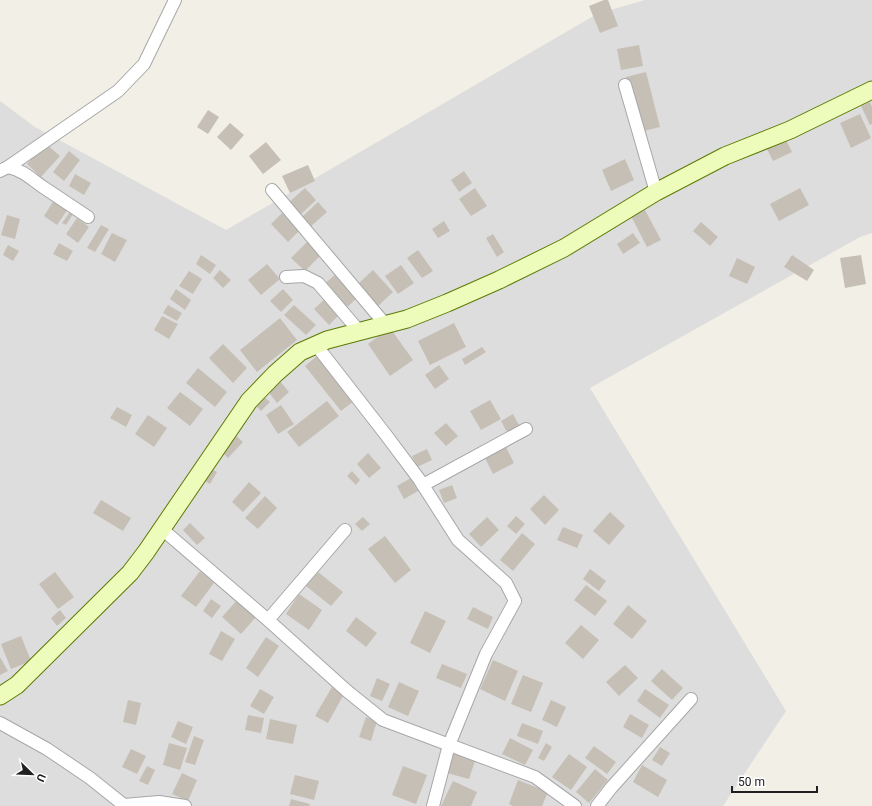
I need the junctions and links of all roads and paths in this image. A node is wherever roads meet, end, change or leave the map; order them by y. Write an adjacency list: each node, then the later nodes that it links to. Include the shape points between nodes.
1 (175, 0): 4 (street, via 144,64 118,91)
2 (626, 85): 6 (street)
3 (872, 90): 6 (street, via 790,130 725,156)
4 (4, 169): 7 (street, via 19,170)
5 (272, 190): 9 (street)
6 (656, 192): 9 (street, via 564,248 499,280 407,319)
7 (88, 217)
8 (286, 277): 10 (street, via 304,276 318,283)
9 (385, 324): 10 (street)
10 (359, 331): 11 (street)
11 (316, 345): 13 (street); 14 (street, via 300,352 250,401)
12 (526, 429): 13 (street)
13 (422, 485): 20 (street, via 458,540 506,583 515,601 486,654)
14 (162, 529): 16 (street); 17 (street, via 130,573 17,685)
15 (345, 530): 16 (street)
16 (268, 620): 20 (street, via 383,720)
17 (0, 696)
18 (691, 699): 25 (street)
19 (0, 723): 21 (street, via 47,749)
20 (450, 745): 23 (street); 24 (street, via 535,777)
21 (124, 805): 22 (street, via 159,802)
22 (185, 806)
23 (433, 806)
24 (575, 806)
25 (597, 806)

